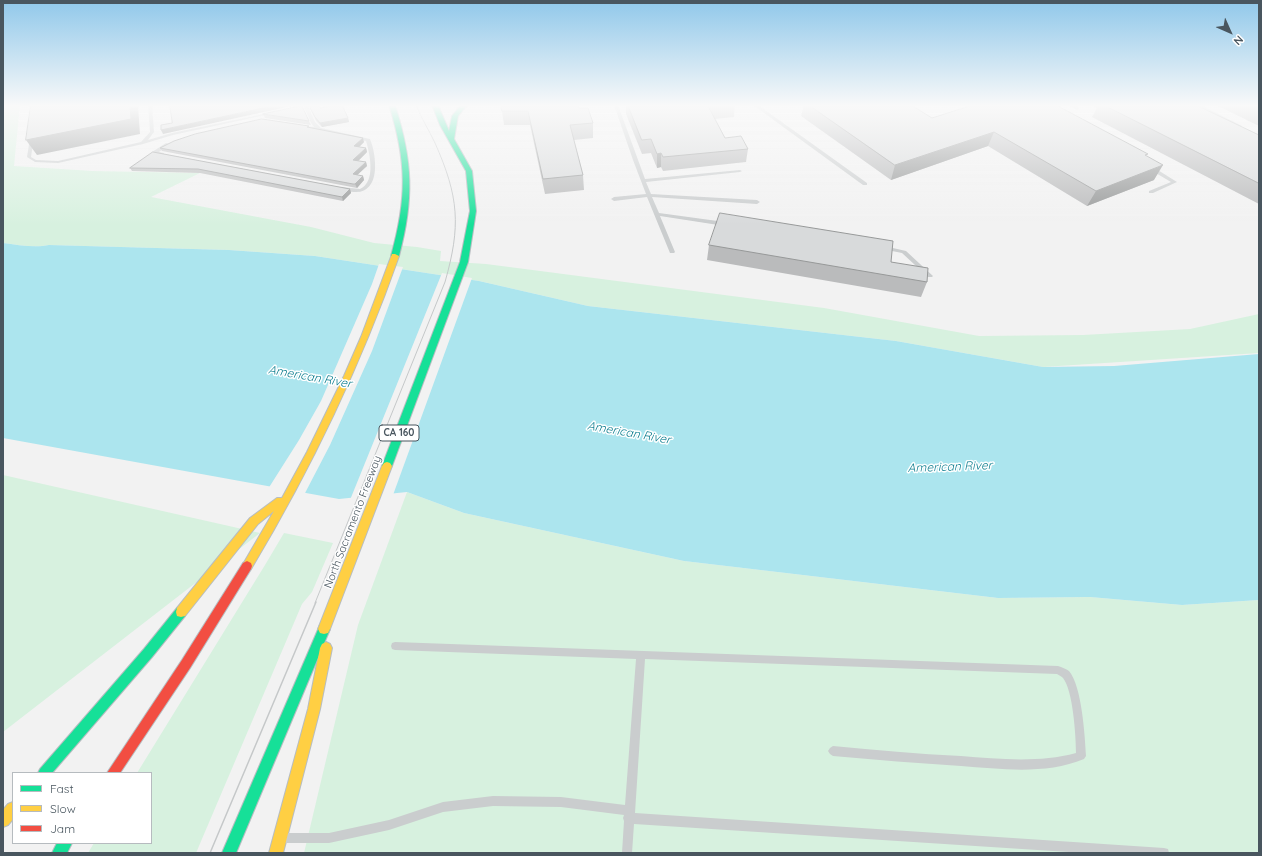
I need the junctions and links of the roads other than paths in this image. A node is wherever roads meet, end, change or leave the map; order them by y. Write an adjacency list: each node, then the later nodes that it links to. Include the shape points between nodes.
1 (31, 145): 2 (lane, via 30,157 35,161 58,162)
2 (139, 145)
3 (167, 145): 9 (lane, via 154,153)
4 (370, 145): 14 (lane, via 372,181 359,191)
5 (404, 145): 24 (highway, via 408,173 406,209 379,300 355,360)
6 (455, 145): 25 (highway, North Sacramento Freeway / CA 160, via 469,171 471,181 473,212 464,262)
7 (630, 145): 12 (lane)
8 (811, 145): 13 (lane)
9 (169, 156)
10 (1148, 167): 15 (lane, via 1175,182)
11 (740, 171): 12 (lane)
12 (643, 181): 16 (lane)
13 (865, 184)
14 (334, 187)
15 (1151, 192)
16 (649, 195): 17 (lane); 18 (lane); 19 (lane)
17 (614, 199)
18 (757, 202)
19 (656, 214): 20 (lane); 22 (lane)
20 (735, 225)
21 (881, 247): 23 (lane, via 904,252)
22 (672, 252)
23 (930, 276)
24 (288, 496): 29 (highway, via 254,521 148,653); 30 (highway, via 188,662)
25 (334, 605): 34 (highway, via 314,709); 37 (highway, North Sacramento Freeway / CA 160)
26 (395, 646): 27 (lane)
27 (641, 655): 28 (lane, via 1058,670 1066,674 1081,733 1081,756 1065,761 1024,765); 32 (lane)
28 (833, 751)
29 (45, 772)
30 (114, 772)
31 (12, 809): 33 (highway)
32 (629, 814): 34 (lane, via 561,802 493,801 443,808 389,825 329,838); 39 (lane); 40 (lane)
33 (3, 820)
34 (280, 838): 38 (highway)
35 (64, 844): 36 (highway)
36 (59, 853)
37 (229, 853)
38 (276, 853)
39 (627, 853)
40 (1164, 853)

